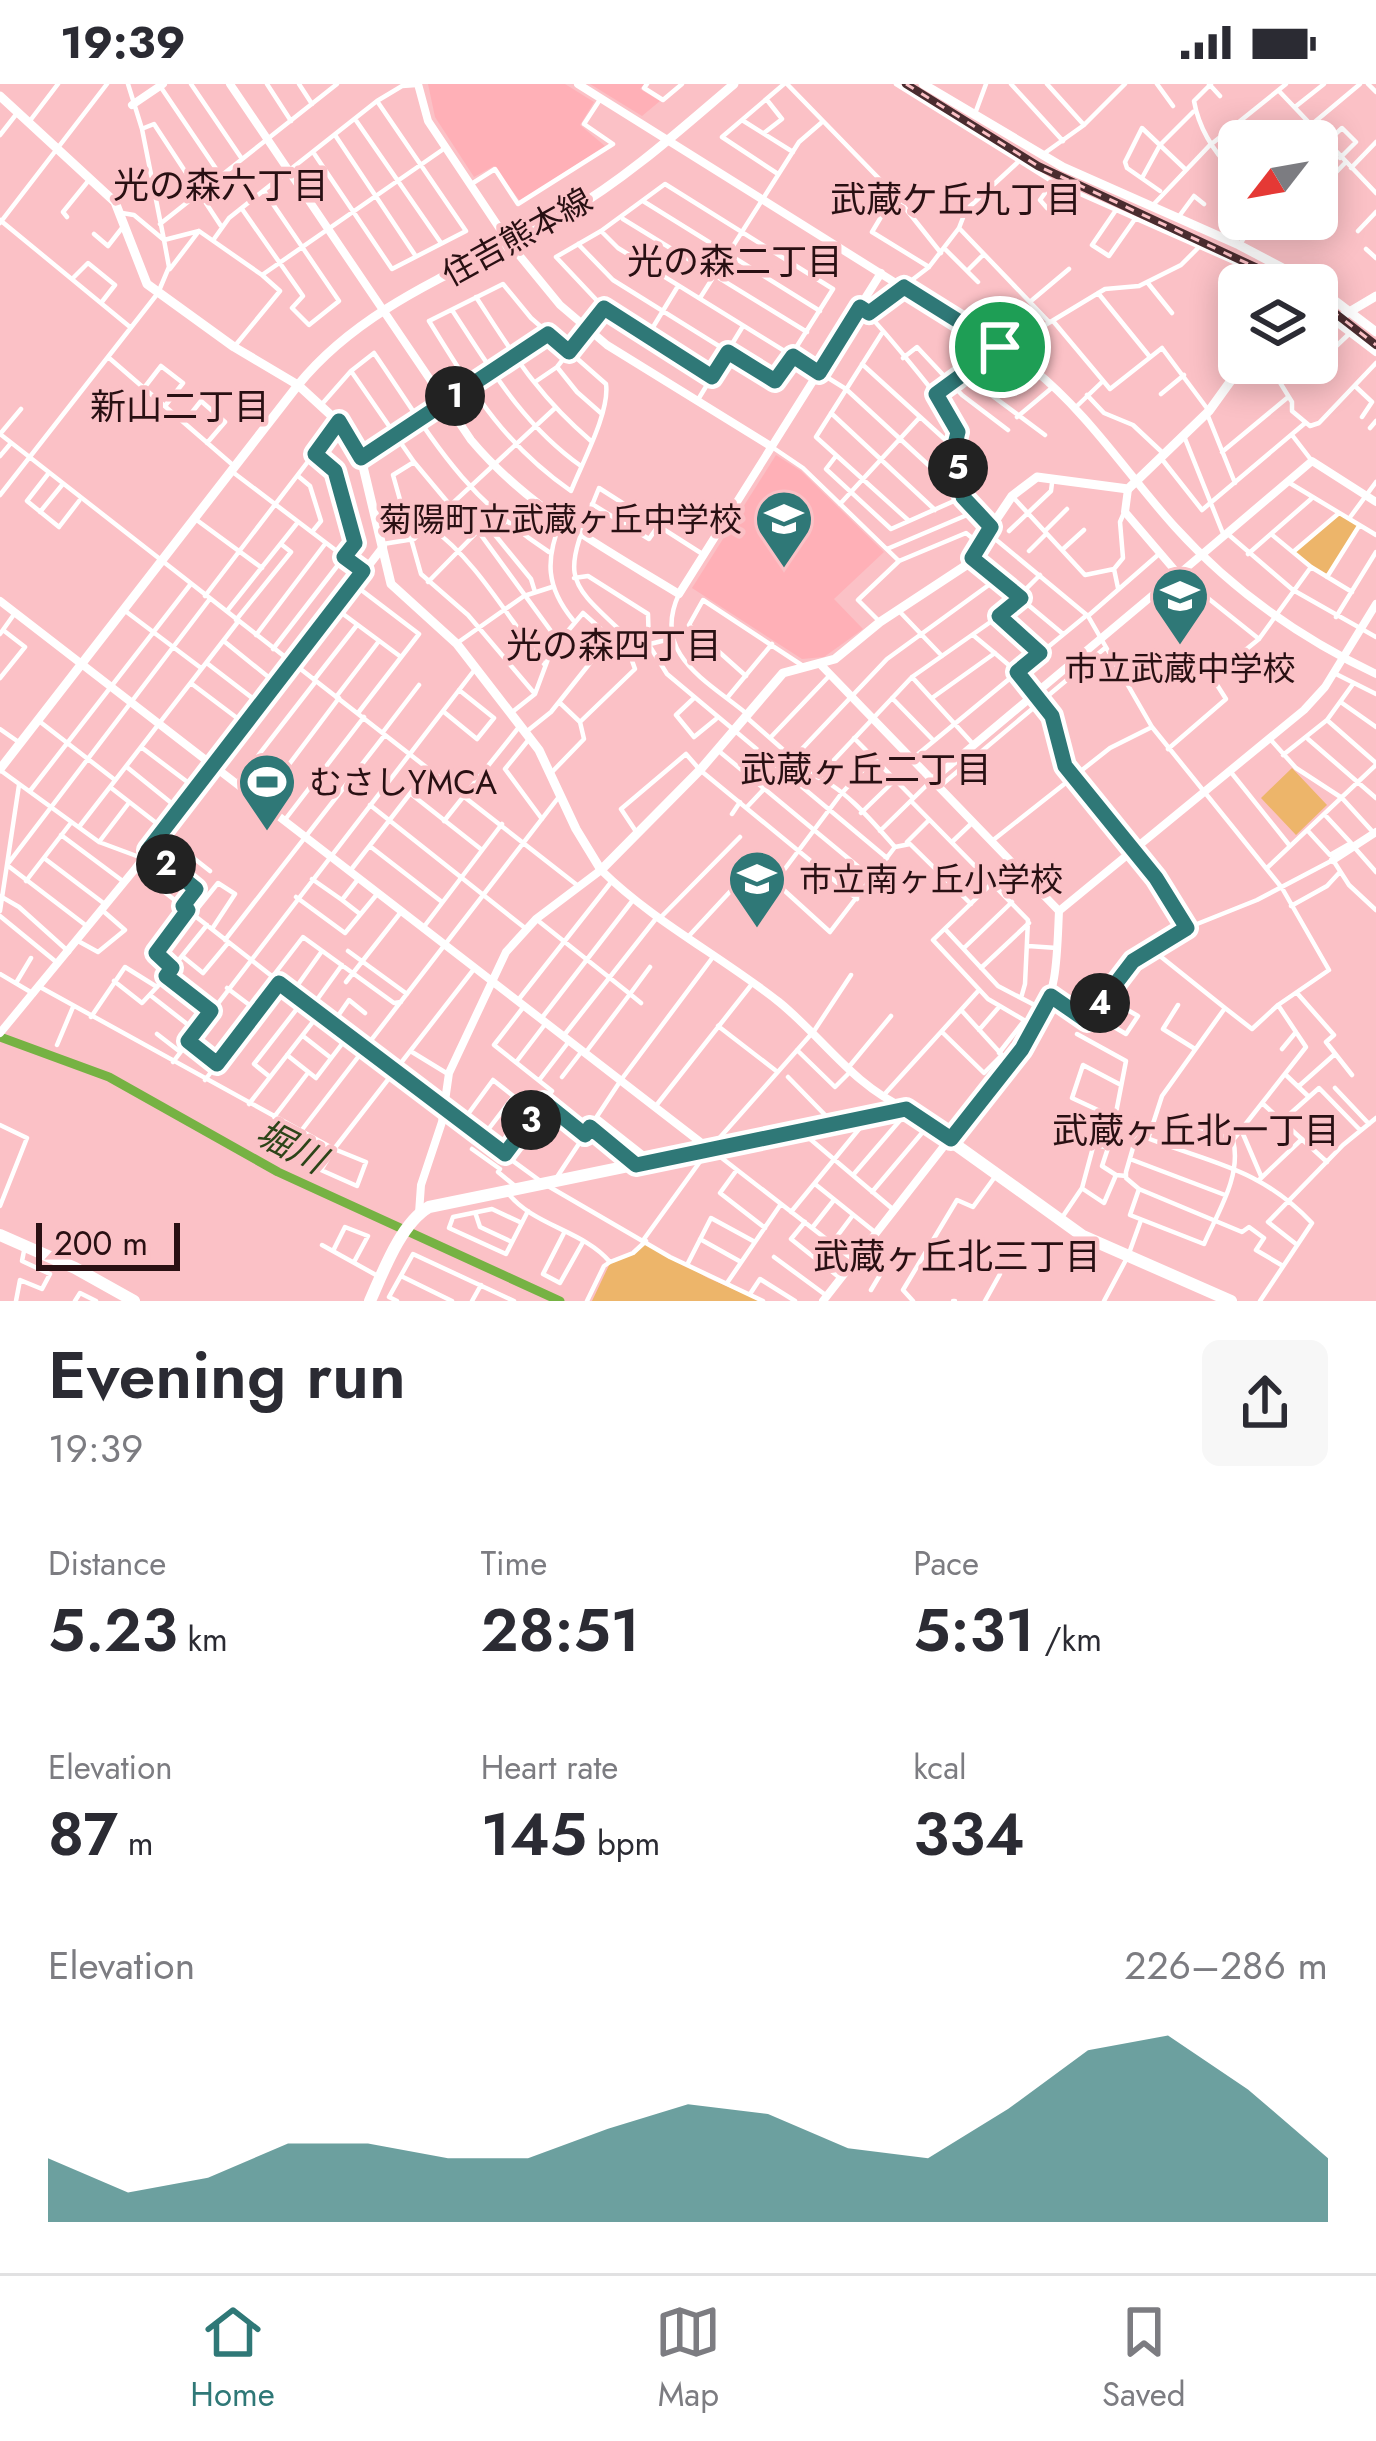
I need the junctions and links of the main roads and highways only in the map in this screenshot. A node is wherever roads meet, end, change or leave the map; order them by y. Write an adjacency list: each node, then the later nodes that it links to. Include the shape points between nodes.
1 (734, 84): 11 (main road, 住吉熊本線, via 608,187 383,309 337,342)
2 (923, 84): 4 (main road, via 1042,155)
3 (0, 96): 11 (main road, via 91,178 123,218 140,272 158,293)
4 (1275, 264)
5 (1376, 296): 7 (main road)
6 (1338, 302): 7 (main road)
7 (1350, 311): 8 (main road); 9 (main road)
8 (1338, 318)
9 (1376, 332)
10 (1228, 384): 11 (main road, via 1133,485 1036,477 1012,496 972,558 835,658 783,673 601,870 526,732 457,644 395,591 361,458 339,421)
11 (298, 385): 12 (main road, 住吉熊本線)
12 (0, 768)
13 (0, 1235): 14 (main road)
14 (134, 1301)
15 (370, 1301): 16 (main road, via 429,1207 472,1205 512,1190 908,1109 1083,1236)
16 (1231, 1301)

